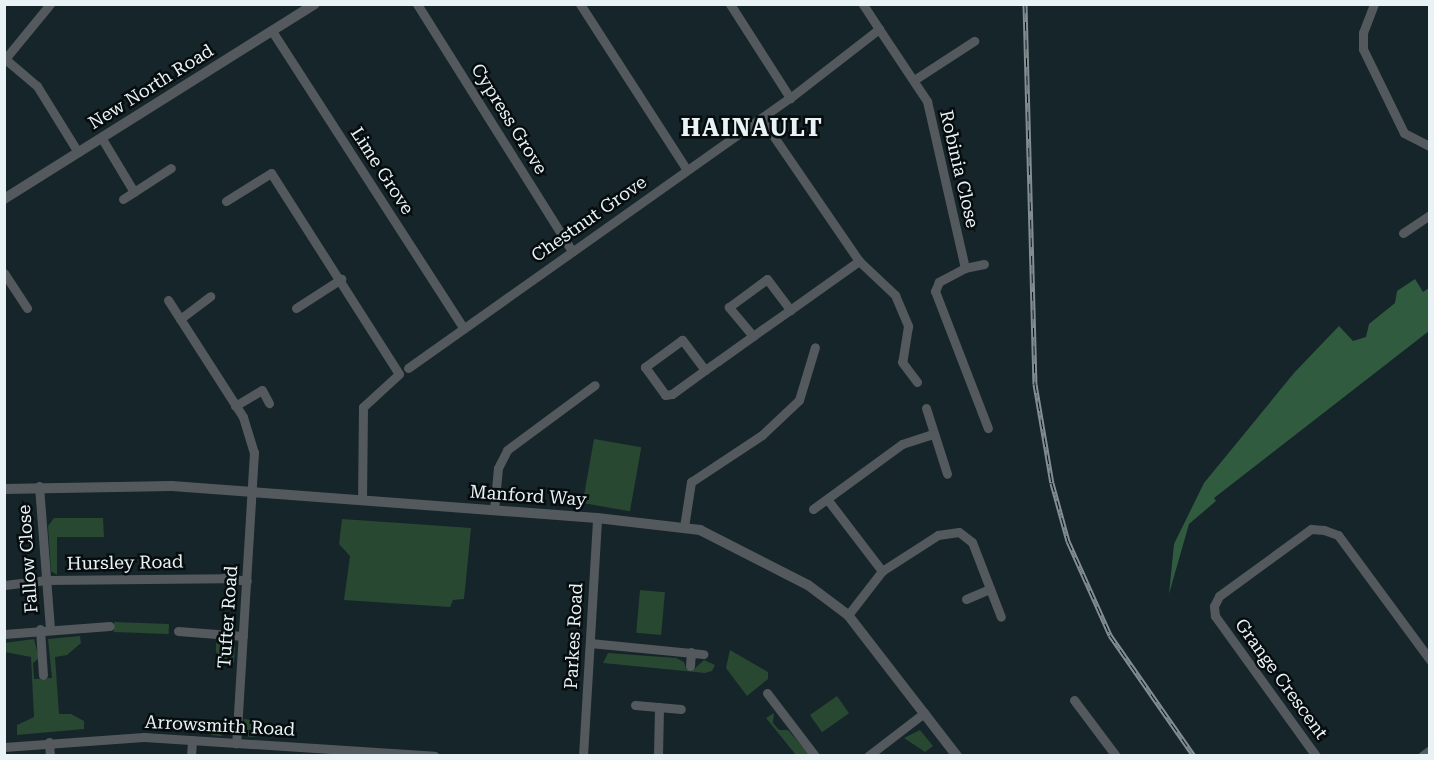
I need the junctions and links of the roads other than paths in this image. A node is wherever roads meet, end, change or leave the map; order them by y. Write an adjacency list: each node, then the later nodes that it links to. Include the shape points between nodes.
1 (50, 4): 12 (street)
2 (315, 4): 10 (street, New North Road)
3 (417, 4): 27 (street, Cypress Grove)
4 (580, 4): 20 (street)
5 (730, 4): 14 (street)
6 (863, 4): 9 (street, Robinia Close)
7 (1360, 4): 8 (street)
8 (1372, 7): 17 (street, via 1363,33 1364,49 1404,133)
9 (879, 29): 13 (street, Robinia Close); 14 (street, Chestnut Grove)
10 (272, 31): 16 (street, New North Road); 39 (street, Lime Grove)
11 (974, 40): 13 (street)
12 (5, 59): 18 (street, via 37,86)
13 (914, 80): 30 (street, Robinia Close, via 927,101)
14 (790, 98): 15 (street, Chestnut Grove)
15 (761, 118): 20 (street, Chestnut Grove); 28 (street)
16 (101, 137): 18 (street, New North Road); 21 (street)
17 (1430, 146)
18 (78, 152): 22 (street, New North Road)
19 (171, 168): 21 (street)
20 (687, 170): 27 (street, Chestnut Grove)
21 (134, 192): 23 (street)
22 (4, 199)
23 (123, 199)
24 (226, 201): 32 (street, via 271,173)
25 (1430, 215): 26 (street)
26 (1403, 233)
27 (572, 251): 39 (street, Chestnut Grove)
28 (859, 261): 37 (street); 44 (street, via 895,296 908,326 902,362)
29 (984, 264): 30 (street)
30 (965, 268): 49 (street, via 939,282 935,291)
31 (5, 275): 35 (street)
32 (341, 279): 36 (street); 56 (street, via 399,374 363,407)
33 (210, 296): 38 (street)
34 (168, 300): 38 (street, Tufter Road)
35 (27, 308)
36 (296, 308)
37 (790, 310): 40 (street); 40 (street, via 767,279 729,307)
38 (180, 319): 47 (street, Tufter Road)
39 (464, 329): 42 (street, Chestnut Grove)
40 (753, 336): 43 (street)
41 (815, 347): 60 (street, via 799,400 762,435 691,482)
42 (408, 368)
43 (705, 370): 43 (street, via 665,395 645,367 682,340)
44 (917, 382)
45 (595, 385): 58 (street, via 507,450 498,468)
46 (269, 403): 47 (street, via 262,390)
47 (235, 406): 54 (street, Tufter Road, via 243,417 254,452)
48 (926, 408): 50 (street)
49 (988, 428)
50 (932, 434): 51 (street); 55 (street, via 902,444)
51 (947, 474)
52 (39, 486): 53 (street, Manford Way); 54 (street, Manford Way, via 172,486); 62 (street, Fallow Close)
53 (4, 489)
54 (253, 493): 56 (street, Manford Way); 63 (street, Tufter Road)
55 (827, 499): 57 (street); 61 (street)
56 (362, 500): 58 (street, Manford Way)
57 (813, 509)
58 (494, 510): 59 (street, Manford Way)
59 (597, 518): 60 (street, Manford Way); 74 (street, Parkes Road)
60 (684, 527): 67 (street, Manford Way, via 700,530 808,585)
61 (882, 571): 65 (street, via 938,536 959,532 972,542); 67 (street)
62 (47, 580): 63 (street, Hursley Road); 64 (street, Hursley Road); 70 (street, Fallow Close)
63 (247, 581): 73 (street, Tufter Road)
64 (4, 585)
65 (990, 589): 66 (street); 68 (street)
66 (966, 599)
67 (848, 615): 85 (street, Manford Way)
68 (1001, 617)
69 (110, 626): 70 (street)
70 (45, 629): 72 (street); 79 (street, Fallow Close)
71 (178, 631): 73 (street)
72 (4, 634)
73 (243, 636): 88 (street, Tufter Road)
74 (590, 643): 75 (street); 96 (street, Parkes Road)
75 (691, 652): 76 (street); 78 (street)
76 (704, 654)
77 (1430, 660): 102 (street, Grange Crescent, via 1338,535 1324,530 1311,529 1220,597 1214,606 1215,616)
78 (690, 666)
79 (43, 675)
80 (767, 693): 98 (street)
81 (1074, 700): 101 (street)
82 (635, 705): 83 (street)
83 (659, 707): 84 (street); 97 (street)
84 (681, 709)
85 (924, 713): 99 (street); 100 (street, Manford Way)
86 (192, 740): 87 (street, Arrowsmith Road, via 144,737); 88 (street, Arrowsmith Road); 94 (street)
87 (50, 742): 89 (street, Arrowsmith Road); 93 (street)
88 (236, 743): 91 (street, Arrowsmith Road)
89 (4, 747)
90 (1430, 750): 103 (street)
91 (300, 751): 92 (street, Arrowsmith Road)
92 (407, 754): 95 (street, Arrowsmith Road)
93 (50, 756)
94 (191, 756)
95 (434, 756)
96 (584, 756)
97 (658, 756)
98 (815, 756)
99 (868, 756)
100 (957, 756)
101 (1116, 756)
102 (1317, 756)
103 (1422, 756)

